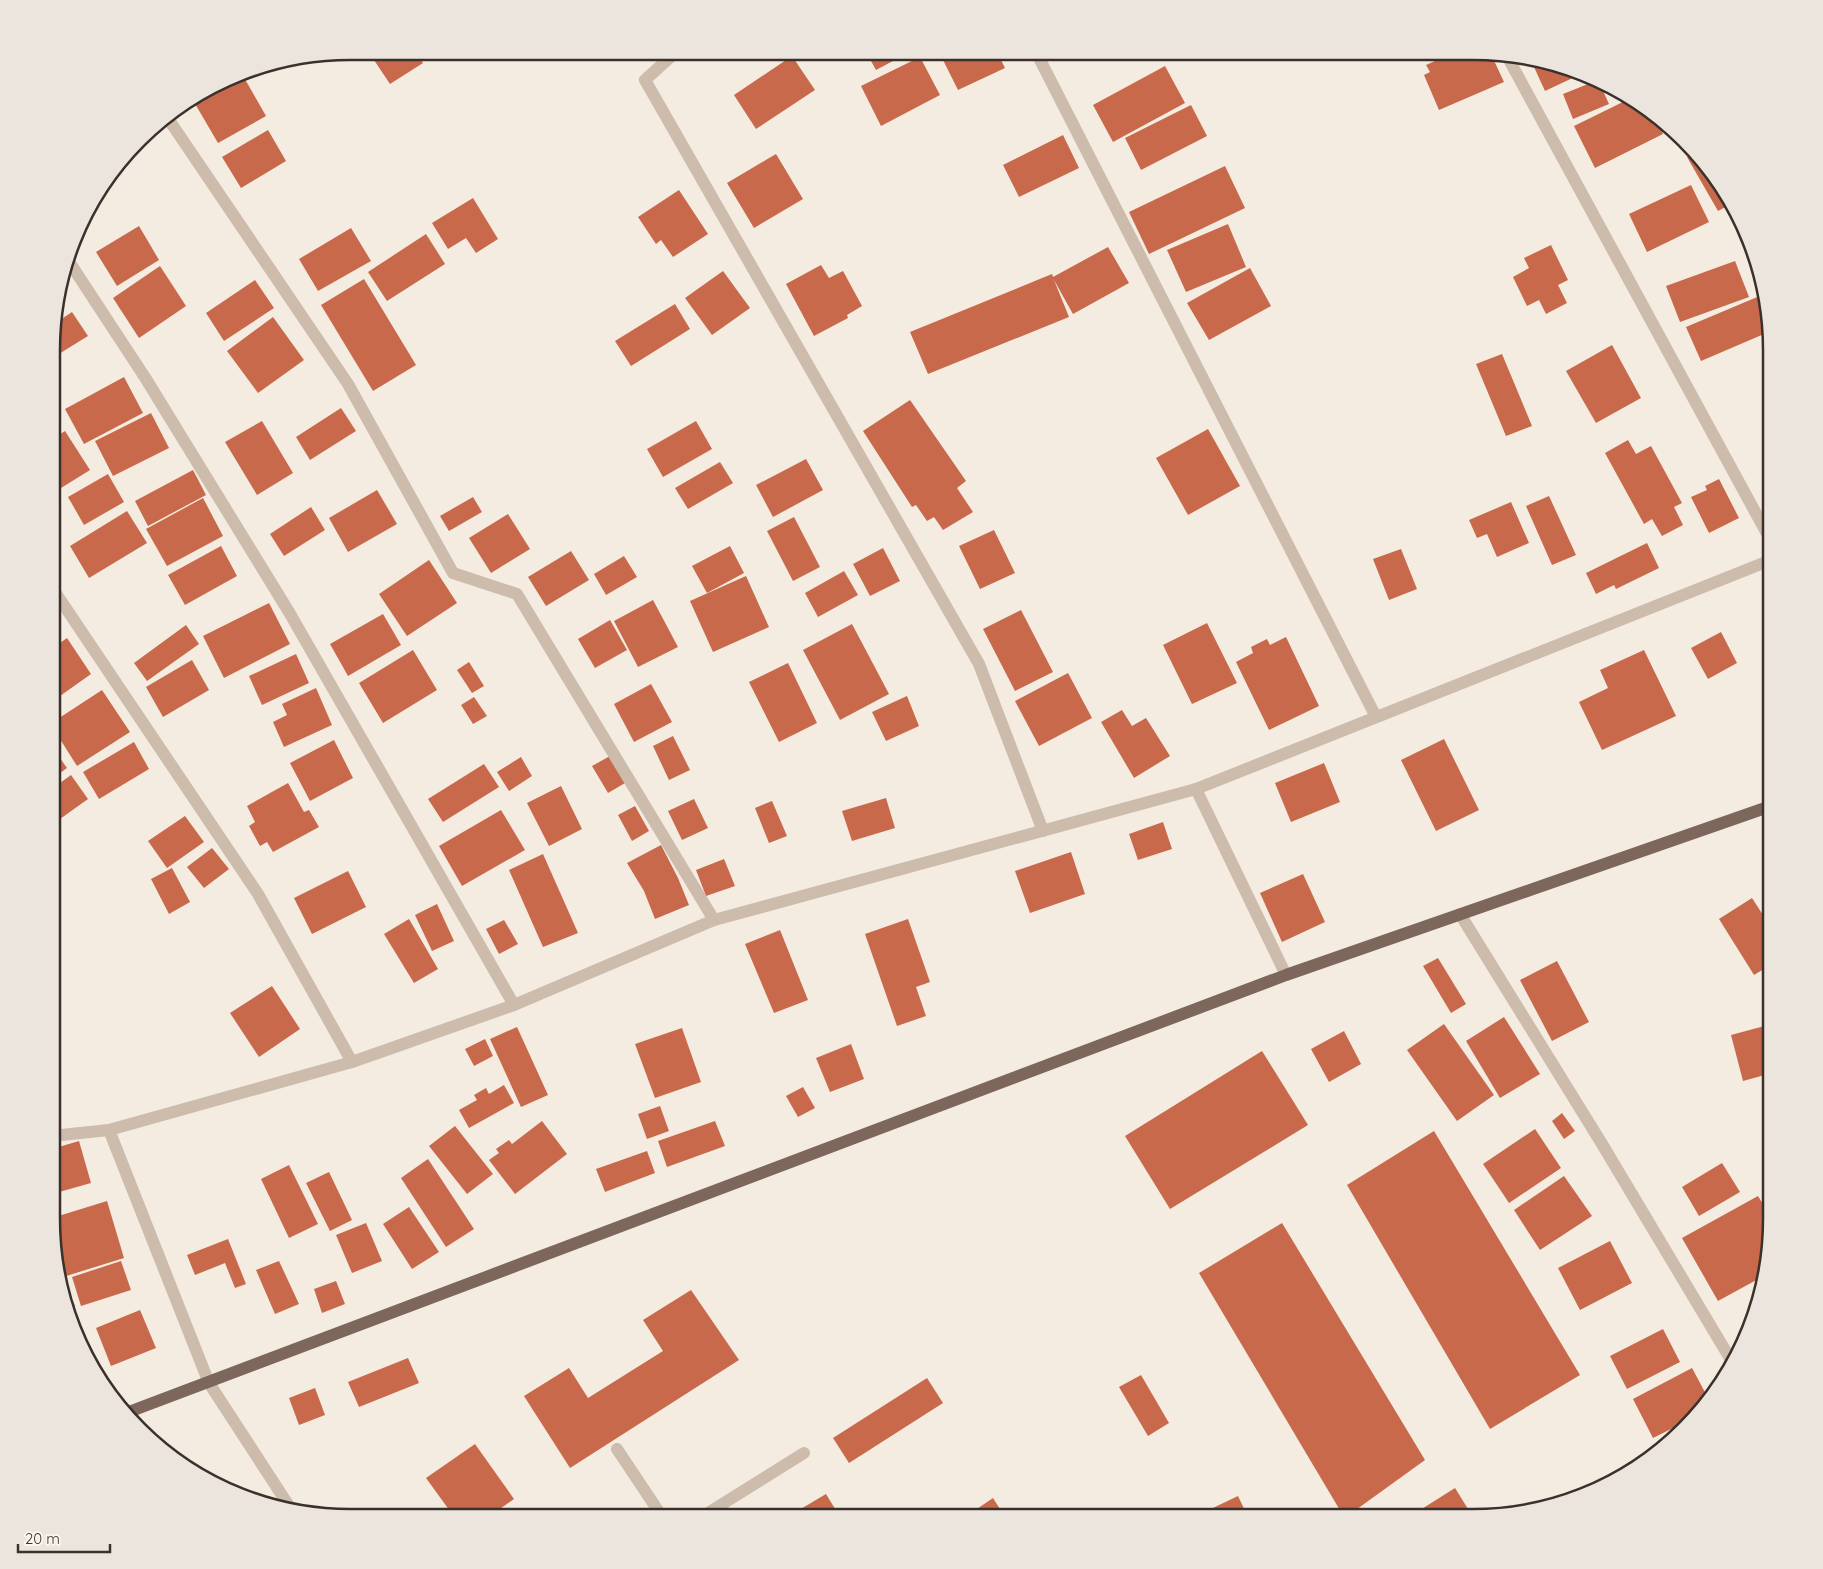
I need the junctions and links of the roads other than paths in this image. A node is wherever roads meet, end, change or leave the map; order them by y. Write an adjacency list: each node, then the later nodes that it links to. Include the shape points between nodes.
1 (668, 60): 12 (street, via 645,80 978,664)
2 (1040, 60): 9 (street)
3 (1510, 62): 6 (street)
4 (170, 122): 14 (street, via 348,384 452,573 517,594)
5 (72, 267): 16 (street, via 146,379 289,612)
6 (1763, 526)
7 (1763, 563): 9 (street)
8 (60, 599): 17 (street, via 258,894)
9 (1376, 717): 10 (street)
10 (1196, 789): 12 (street); 15 (street)
11 (1763, 809): 13 (main road)
12 (1043, 831): 14 (street)
13 (1460, 914): 15 (main road); 20 (street)
14 (714, 920): 16 (street)
15 (1286, 975): 21 (main road)
16 (514, 1005): 17 (street)
17 (352, 1062): 18 (street)
18 (109, 1130): 19 (street); 21 (street)
19 (60, 1135)
20 (1728, 1356)
21 (209, 1383): 22 (main road); 25 (street)
22 (133, 1411)
23 (617, 1449): 26 (street)
24 (804, 1453): 27 (street)
25 (286, 1501)
26 (657, 1509)
27 (714, 1509)

